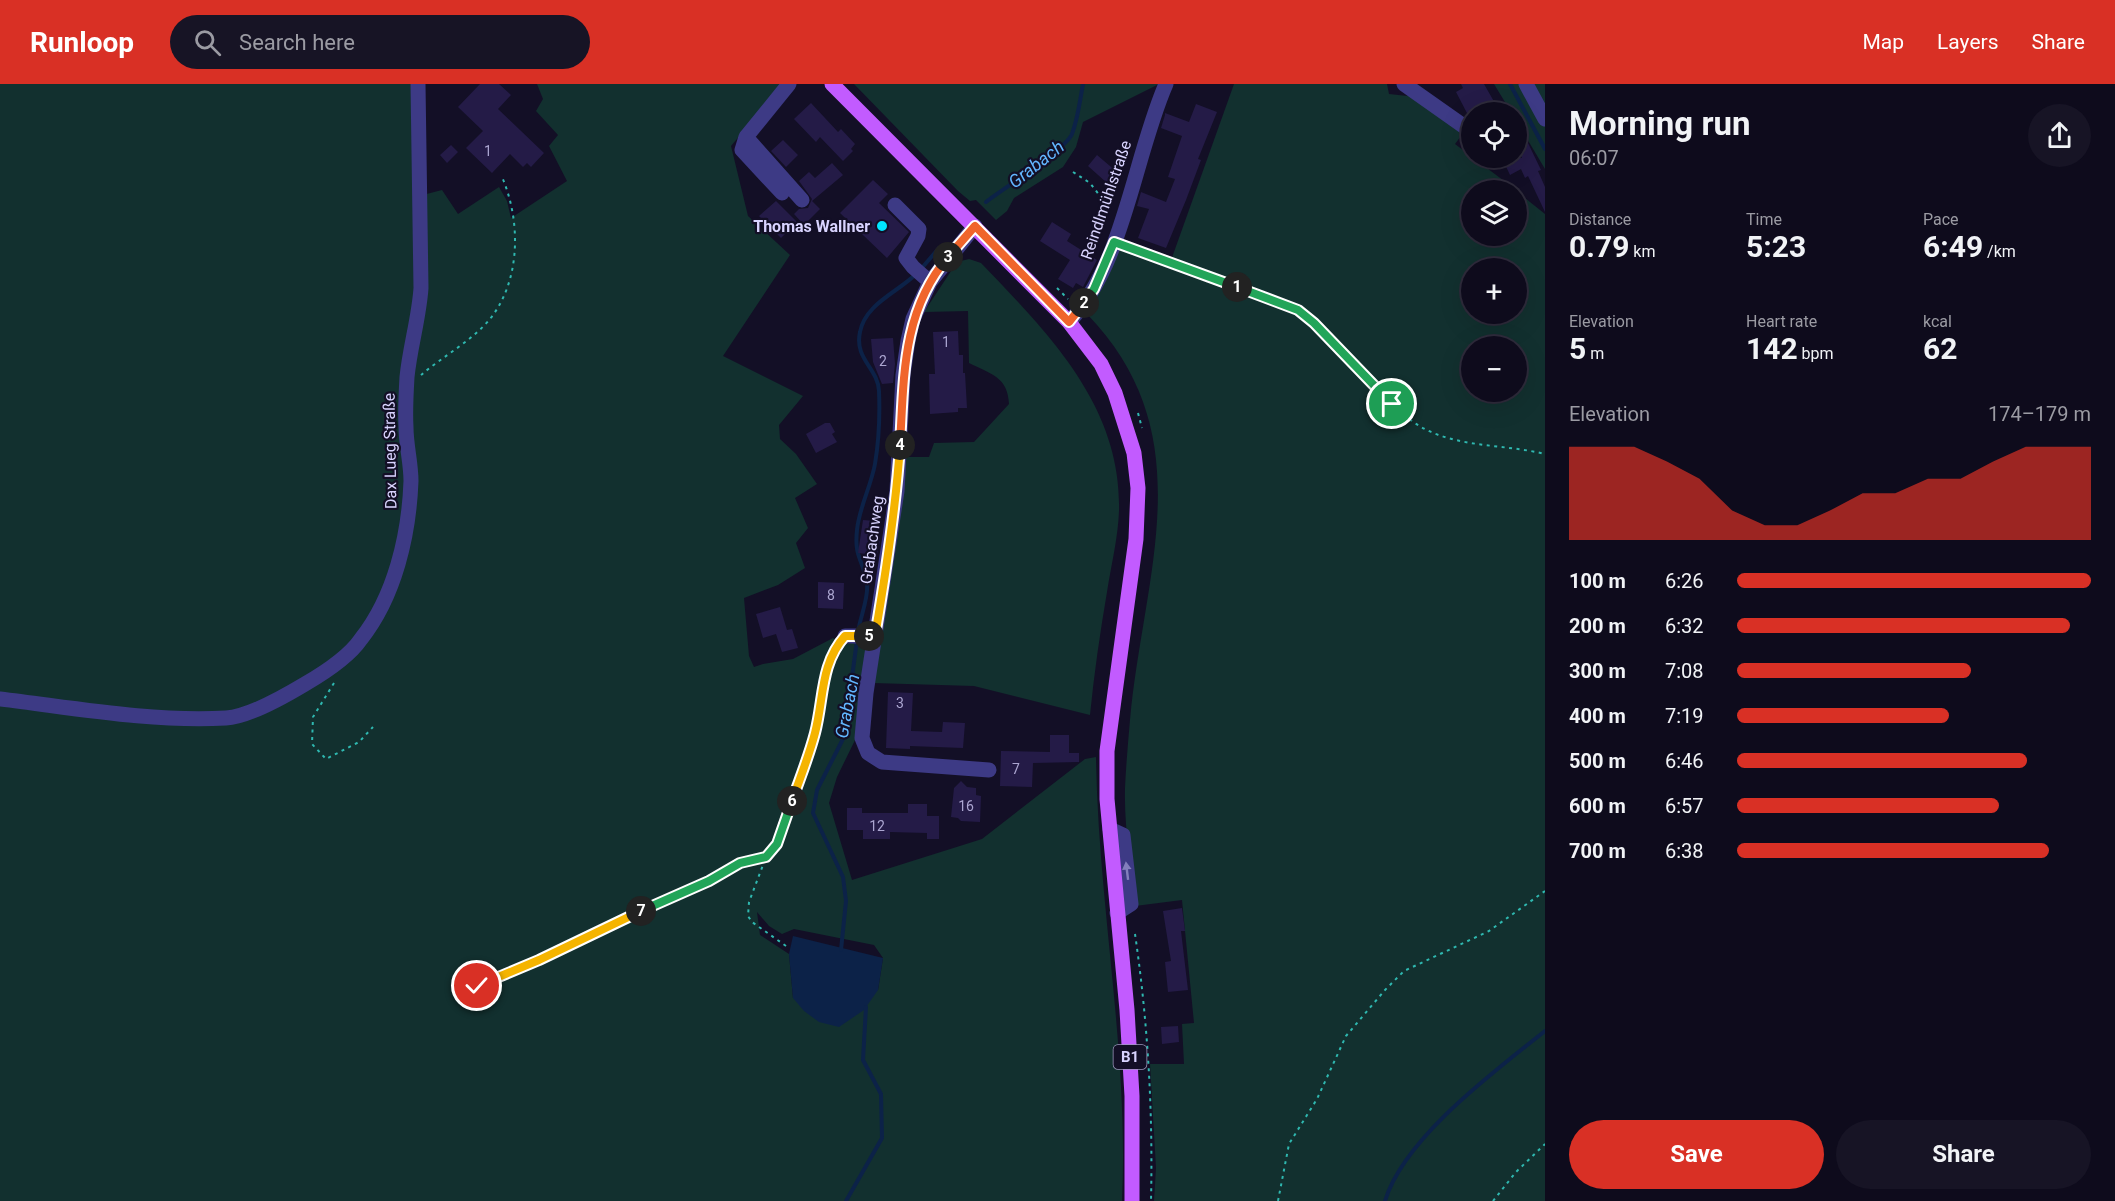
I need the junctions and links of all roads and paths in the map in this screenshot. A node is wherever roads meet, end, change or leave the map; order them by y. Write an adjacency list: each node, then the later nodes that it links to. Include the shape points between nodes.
1 (418, 84): 20 (street, Dax Lueg Straße, via 421,288)
2 (789, 84): 12 (street, via 746,137)
3 (832, 84): 15 (main road, B1)
4 (1166, 84): 14 (street, Reindlmühlstraße)
5 (1404, 84): 9 (street)
6 (1527, 84): 7 (street); 8 (street)
7 (1545, 98)
8 (1545, 119)
9 (1461, 124)
10 (1073, 172): 14 (path, via 1101,194)
11 (502, 177): 20 (path, via 511,197 515,222 506,293 478,330)
12 (799, 204)
13 (894, 205): 17 (street, via 919,228 906,258)
14 (1120, 224): 16 (street, Reindlmühlstraße)
15 (975, 226): 17 (street, Grabachweg); 19 (main road, B1)
16 (1114, 242): 19 (street, Reindlmühlstraße, via 1094,289); 23 (path, via 1298,310 1420,427 1476,444)
17 (922, 275): 24 (street, Grabachweg, via 903,375 897,491)
18 (1056, 287): 19 (path)
19 (1074, 317): 35 (main road, B1, via 1115,393 1134,453 1138,488 1136,539 1107,751 1132,1096)
20 (407, 386): 25 (street, Dax Lueg Straße, via 405,428 411,479 408,525 397,566 373,622)
21 (1138, 413): 22 (path)
22 (1143, 433)
23 (1545, 454)
24 (860, 636): 28 (street, Grabachweg, via 862,738 868,753 882,762); 29 (path, via 832,653 826,667 815,734 777,844)
25 (340, 660): 26 (street, Dax Lueg Straße, via 274,702 229,718 141,717); 27 (path, via 333,685 313,717 312,744 326,759 359,742)
26 (0, 699)
27 (373, 726)
28 (989, 770)
29 (766, 857): 32 (path, via 748,902 748,916); 33 (path, via 740,863)
30 (1545, 891): 37 (path, via 1489,931 1404,971 1385,990 1346,1036 1317,1099 1289,1144)
31 (1135, 930): 36 (path, via 1148,1060)
32 (786, 946)
33 (477, 986)
34 (1545, 1144): 38 (path)
35 (1132, 1201)
36 (1151, 1201)
37 (1278, 1201)
38 (1493, 1201)

